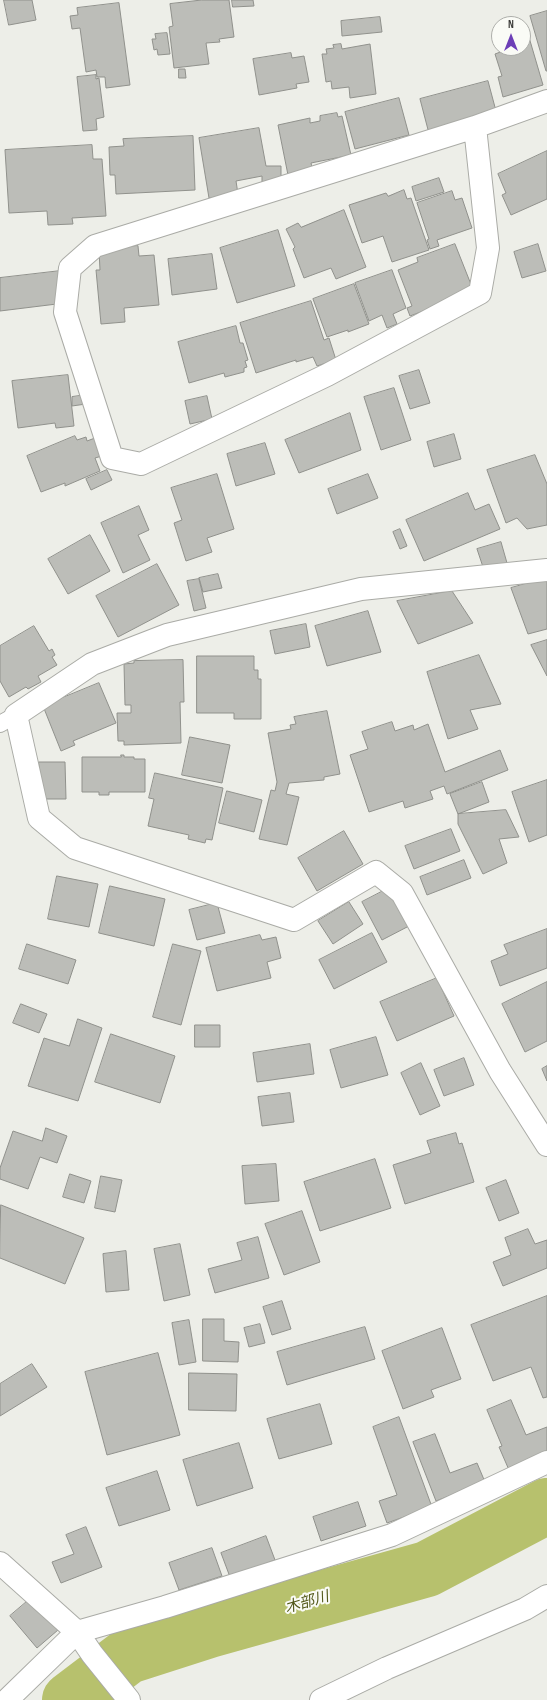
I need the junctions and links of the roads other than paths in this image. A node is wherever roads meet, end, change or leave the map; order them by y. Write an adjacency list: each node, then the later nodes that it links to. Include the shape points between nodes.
1 (547, 101): 2 (street)
2 (475, 127): 2 (street, via 488,248 480,294 327,375 140,464 112,458 65,312 70,268 95,246)
3 (547, 570): 4 (street, via 361,589 167,634 92,664)
4 (8, 719): 5 (street, via 39,818 76,848 294,920 376,872 382,876 402,893 500,1071)
5 (547, 1145)
6 (547, 1462): 9 (street, via 392,1535 165,1607)
7 (0, 1563): 9 (street)
8 (547, 1596): 12 (street)
9 (77, 1632): 10 (street); 11 (street)
10 (7, 1700)
11 (130, 1700)
12 (321, 1700)

